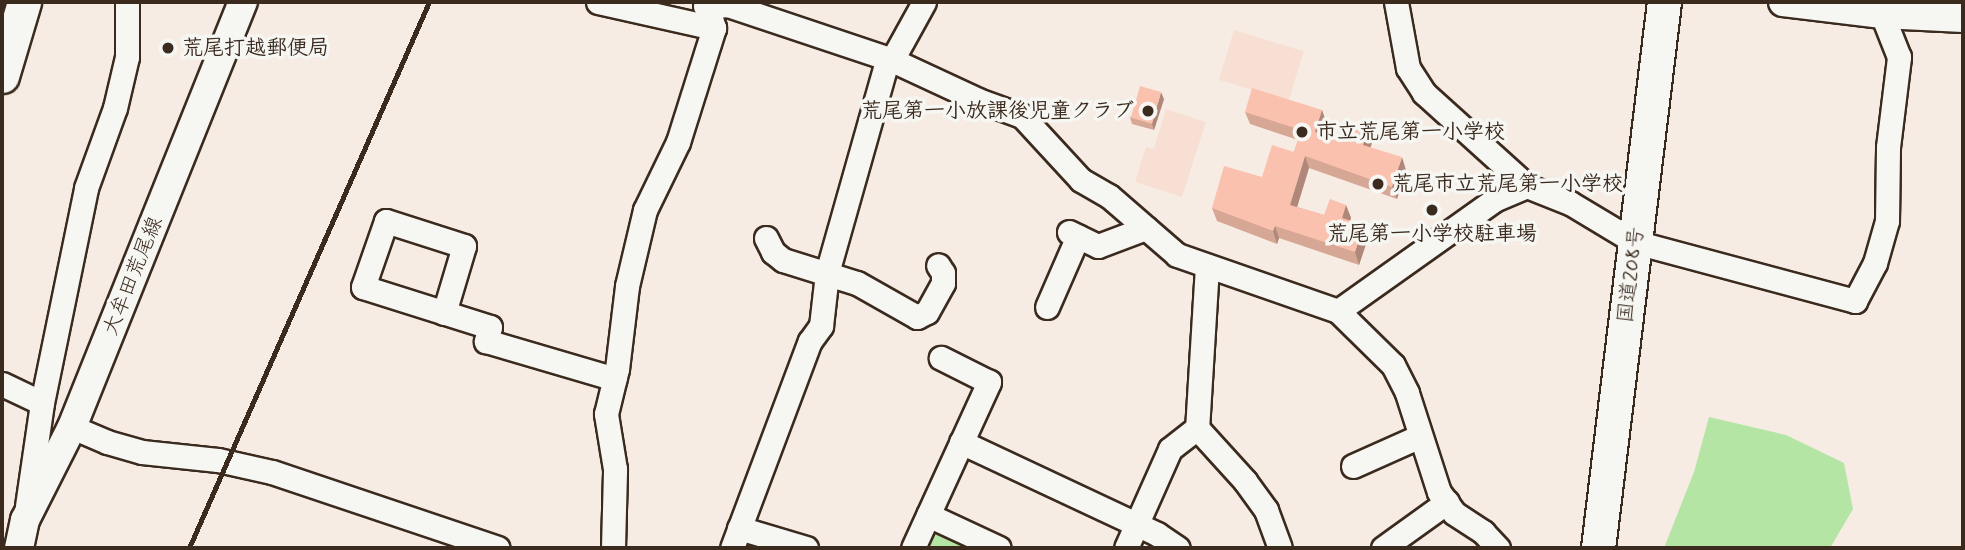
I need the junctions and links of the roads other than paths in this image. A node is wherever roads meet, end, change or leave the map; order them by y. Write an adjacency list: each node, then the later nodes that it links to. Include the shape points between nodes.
1 (24, 2): 14 (highway)
2 (127, 2): 28 (street, via 127,57 116,108 86,188)
3 (243, 2): 29 (main road, 大牟田荒尾線)
4 (598, 2): 12 (street)
5 (924, 2): 13 (street)
6 (1396, 2): 15 (street, via 1408,68 1424,93)
7 (1664, 2): 18 (highway, 国道208号)
8 (1783, 2): 10 (main road)
9 (717, 4): 12 (street); 13 (street)
10 (1889, 8): 11 (main road); 18 (street, via 1899,57 1888,147 1887,221 1875,263 1855,301)
11 (1963, 18)
12 (714, 27): 26 (street, via 678,142 645,210 627,286)
13 (890, 59): 16 (street, via 1022,116 1081,180 1109,196); 21 (street)
14 (2, 76)
15 (1527, 186): 18 (street, via 1570,203); 23 (street, via 1494,200)
16 (1146, 229): 20 (street, via 1177,255); 22 (street, via 1098,246 1074,234)
17 (766, 238): 21 (street, via 783,260)
18 (1635, 243): 50 (highway, 国道208号)
19 (938, 265): 21 (street, via 943,283 926,312 917,317 857,283)
20 (1207, 266): 23 (street); 30 (street)
21 (827, 273): 38 (street, via 821,326 810,341)
22 (1047, 307)
23 (1338, 312): 31 (street, via 1393,365)
24 (444, 313): 24 (street, via 464,246 386,221 363,287); 26 (street, via 489,327 486,341)
25 (941, 358): 32 (street, via 989,382)
26 (615, 379): 42 (street, via 606,414 615,469)
27 (2, 384): 28 (street)
28 (42, 402): 36 (street)
29 (72, 427): 36 (main road, 大牟田荒尾線); 41 (street, via 142,452 218,460 272,472)
30 (1196, 428): 37 (street, via 1170,449); 48 (street, via 1245,481 1265,510)
31 (1420, 436): 33 (street); 34 (street, via 1439,492)
32 (961, 442): 35 (street); 37 (street)
33 (1353, 466)
34 (1447, 502): 39 (street); 49 (street)
35 (928, 515): 44 (street); 45 (street)
36 (25, 520): 40 (main road, 大牟田荒尾線)
37 (1137, 525): 46 (street); 47 (street)
38 (735, 538): 43 (street)
39 (1377, 545)
40 (19, 548)
41 (498, 548)
42 (612, 548)
43 (806, 548)
44 (913, 548)
45 (999, 548)
46 (1126, 548)
47 (1178, 548)
48 (1280, 548)
49 (1498, 548)
50 (1598, 548)

